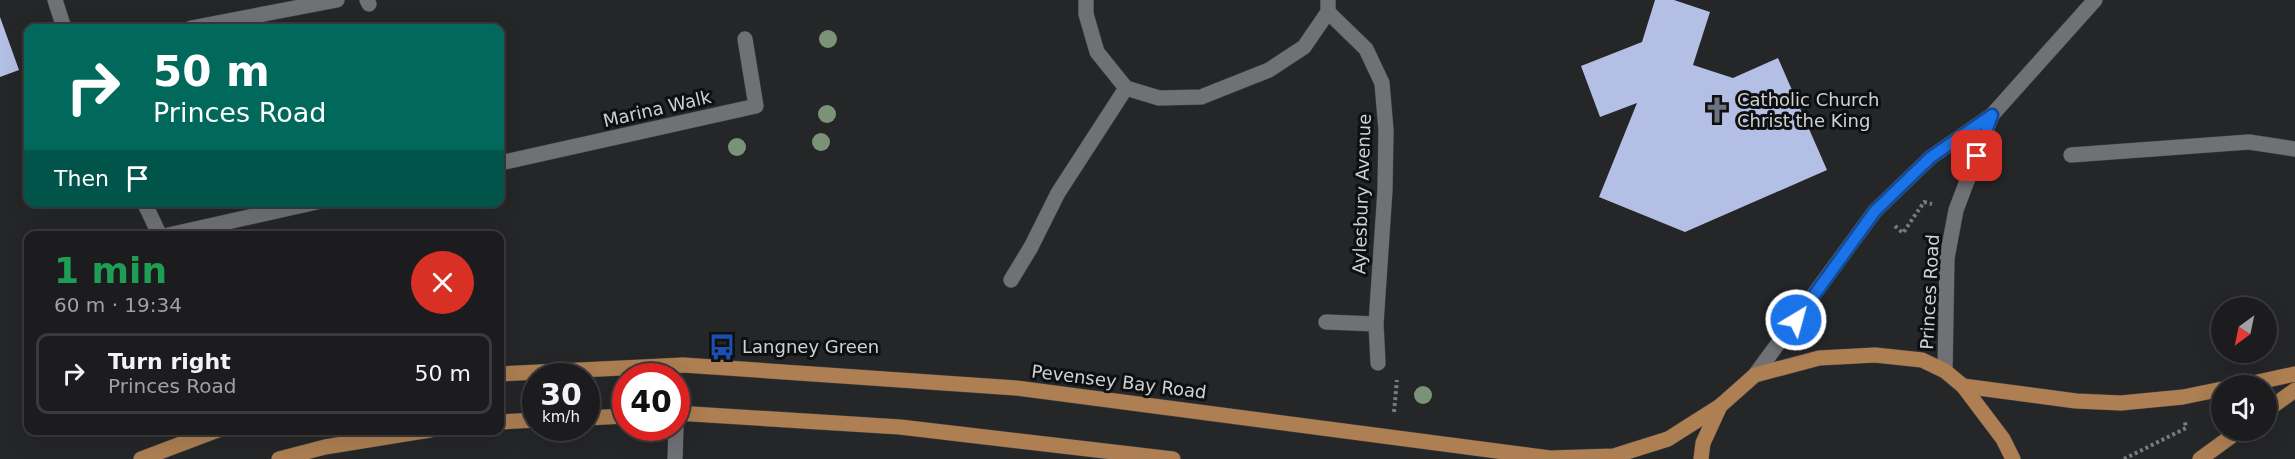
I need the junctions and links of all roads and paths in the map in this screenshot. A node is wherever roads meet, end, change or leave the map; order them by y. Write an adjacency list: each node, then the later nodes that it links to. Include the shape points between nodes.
1 (55, 0): 7 (street)
2 (337, 0): 5 (street)
3 (1086, 0): 10 (street, via 1086,14 1098,52)
4 (2095, 0): 11 (street, Princes Road)
5 (285, 5): 8 (street)
6 (1328, 6): 10 (street, Aylesbury Avenue, via 1304,47 1269,70 1201,97 1159,98); 23 (street, Aylesbury Avenue, via 1366,49 1382,83 1385,190)
7 (63, 24)
8 (207, 24)
9 (745, 39): 14 (street, Marina Walk, via 756,106)
10 (1126, 88): 21 (street, via 1058,193)
11 (1992, 115): 17 (street, Princes Road); 18 (street, Princes Road, via 1931,157)
12 (2295, 149): 13 (street, via 2249,142)
13 (2071, 155)
14 (504, 162)
15 (147, 207): 19 (street)
16 (294, 207): 20 (street)
17 (1956, 210): 18 (path, via 1924,202 1903,233); 25 (street, Princes Road, via 1947,258)
18 (1875, 211): 28 (street, Princes Road)
19 (159, 231)
20 (185, 231)
21 (1011, 280)
22 (1326, 322): 23 (street)
23 (1376, 324): 24 (street, Aylesbury Avenue)
24 (1378, 363)
25 (1945, 371): 28 (main road, via 1922,360 1875,355 1819,358); 30 (main road)
26 (504, 374): 34 (main road, Pevensey Bay Road, via 683,364 1016,388 1550,458 1614,456 1668,439)
27 (2295, 374): 29 (main road)
28 (1755, 375): 34 (main road)
29 (2277, 378)
30 (1963, 386): 32 (main road, via 2121,403); 47 (main road, via 2003,439)
31 (2295, 390): 33 (main road)
32 (2211, 391)
33 (2277, 403)
34 (1720, 406): 46 (main road, via 1703,443)
35 (690, 414): 45 (main road, via 900,427)
36 (522, 421): 37 (main road)
37 (504, 422)
38 (205, 435): 42 (main road)
39 (399, 435): 43 (main road)
40 (676, 441): 44 (street)
41 (2225, 441): 48 (main road)
42 (141, 459)
43 (279, 459)
44 (675, 459)
45 (1173, 459)
46 (1701, 459)
47 (2013, 459)
48 (2200, 459)

